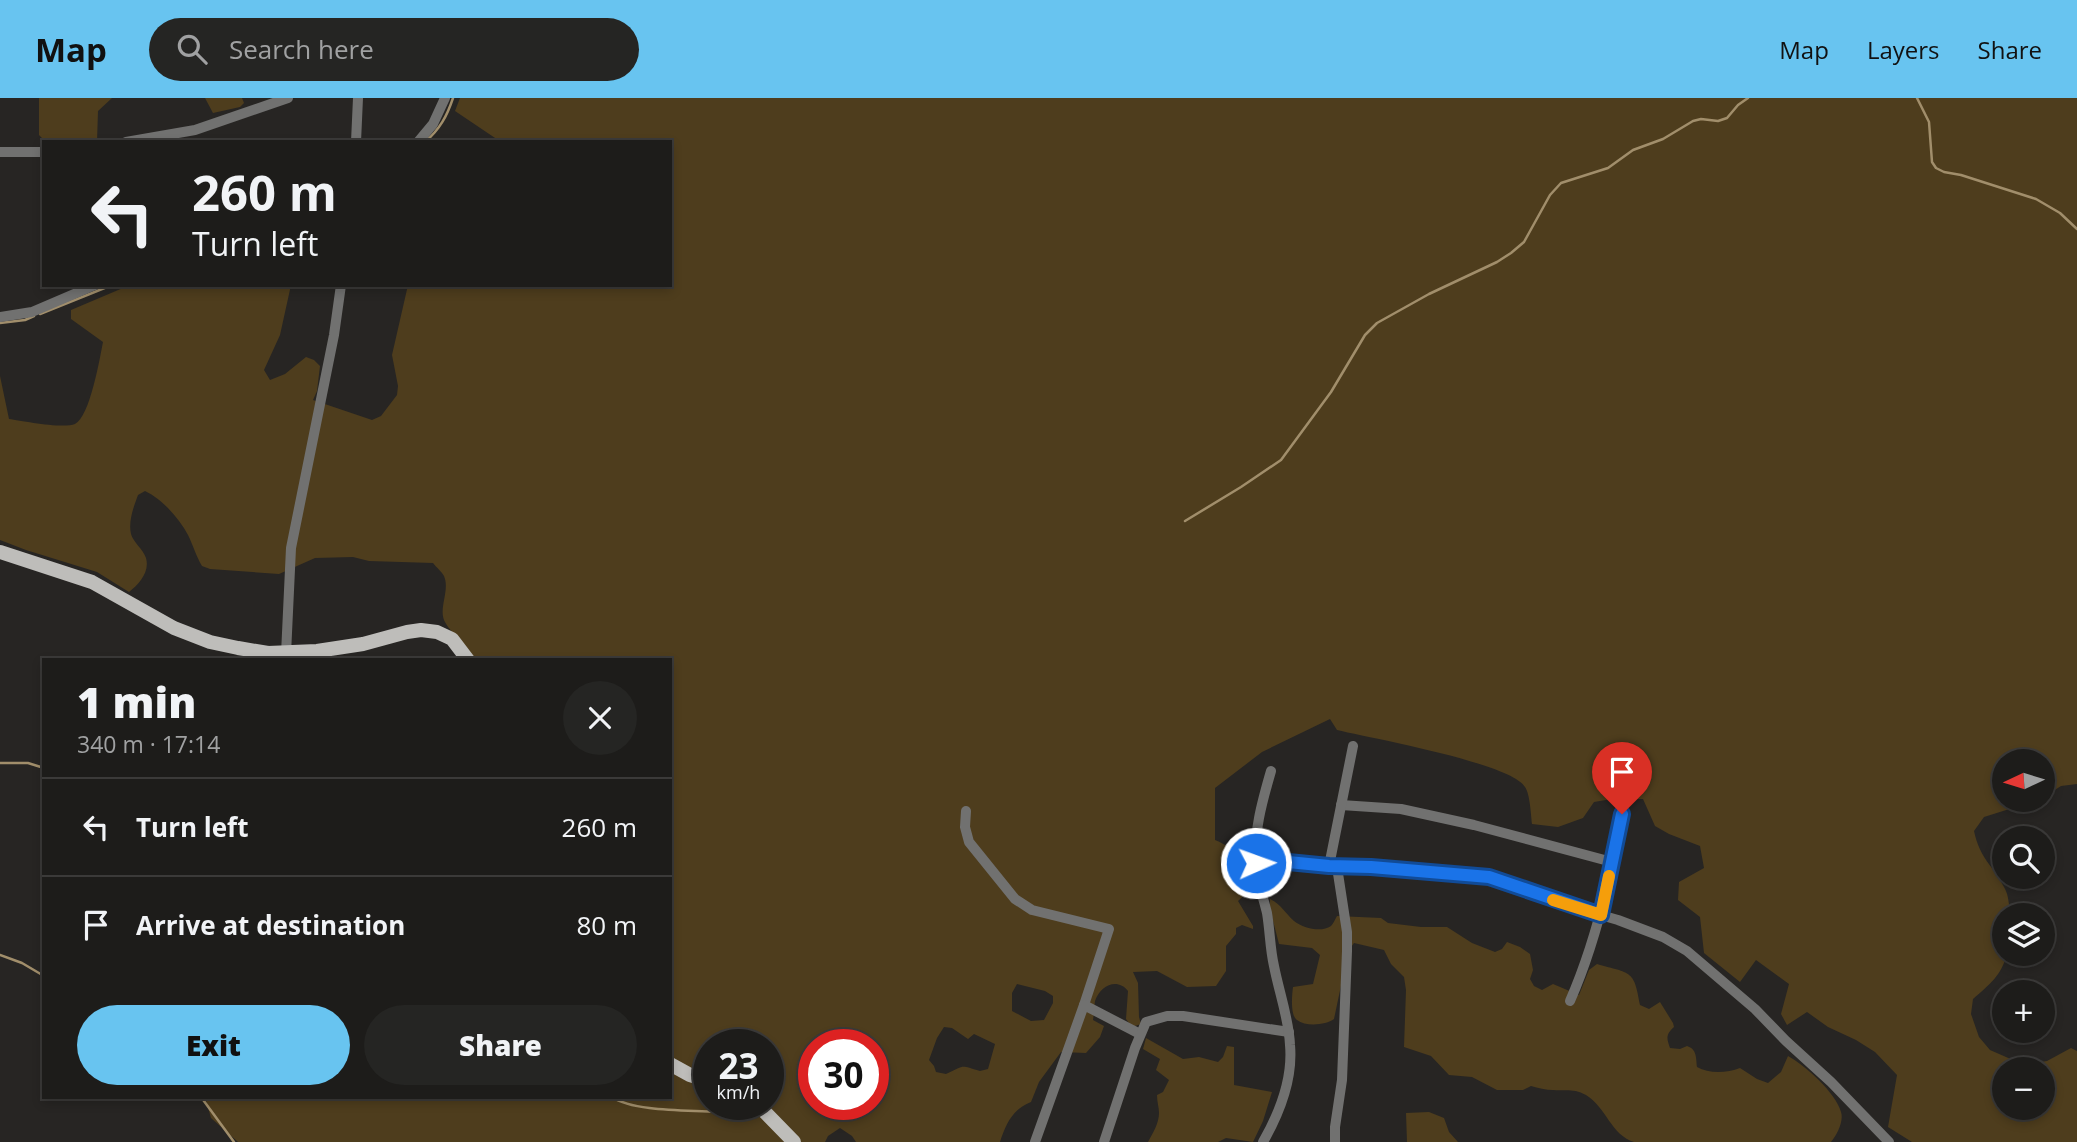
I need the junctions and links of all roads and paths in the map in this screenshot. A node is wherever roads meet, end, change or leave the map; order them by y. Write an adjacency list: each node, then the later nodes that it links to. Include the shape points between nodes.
1 (288, 98): 4 (street)
2 (358, 98): 6 (street)
3 (445, 98): 7 (street)
4 (196, 136): 5 (street)
5 (149, 140)
6 (356, 140)
7 (420, 140)
8 (0, 152): 9 (street)
9 (42, 152)
10 (90, 287): 12 (street, via 32,312)
11 (341, 287): 14 (street, via 291,548)
12 (0, 317)
13 (0, 552): 14 (main road, via 92,582 174,628 210,642)
14 (286, 654): 15 (main road, via 352,646 421,630 452,639)
15 (466, 658)
16 (1353, 746): 19 (street)
17 (1271, 771): 22 (street, via 1259,814)
18 (1629, 771): 21 (street)
19 (1341, 805): 21 (street, via 1401,809); 23 (street)
20 (966, 811): 26 (street, via 966,838 1023,906 1109,929)
21 (1612, 862): 24 (street)
22 (1256, 863): 23 (street); 27 (street)
23 (1333, 867): 24 (street, via 1489,877); 36 (street, via 1347,932)
24 (1601, 915): 25 (street); 37 (street, via 1663,937 1687,951 1755,1009)
25 (1570, 1001)
26 (1084, 1005): 28 (street); 33 (street)
27 (1289, 1032): 28 (street, via 1167,1016 1146,1022); 35 (street, via 1288,1078)
28 (1140, 1034): 34 (street)
29 (672, 1066): 30 (main road)
30 (693, 1076)
31 (773, 1120): 32 (main road)
32 (794, 1142)
33 (1035, 1142)
34 (1104, 1142)
35 (1264, 1142)
36 (1335, 1142)
37 (1889, 1142)

